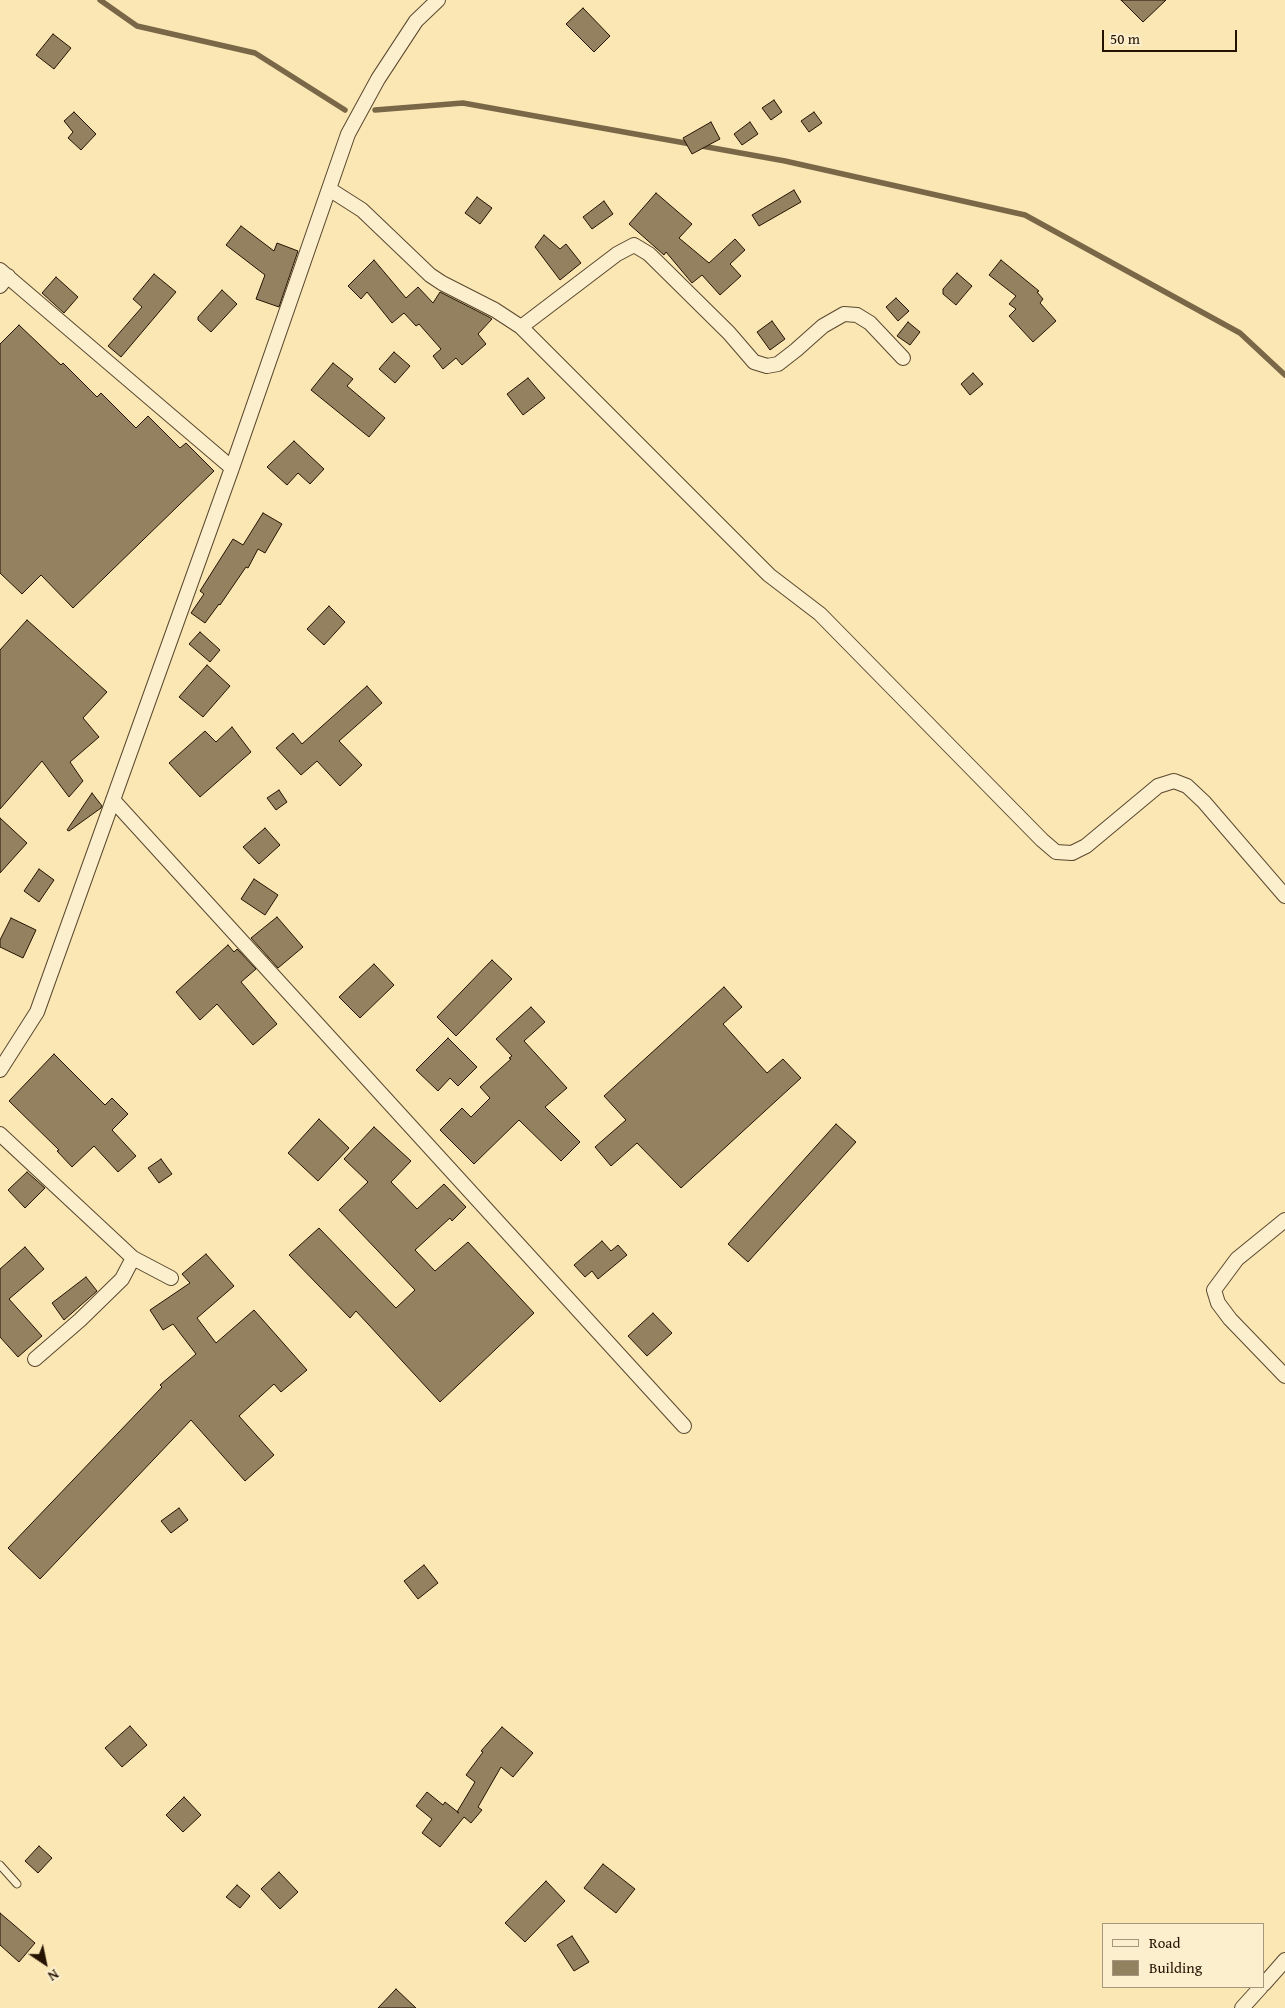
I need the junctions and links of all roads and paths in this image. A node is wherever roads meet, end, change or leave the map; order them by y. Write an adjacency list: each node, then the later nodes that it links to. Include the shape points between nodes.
1 (438, 0): 2 (street, via 416,21 378,79 348,134)
2 (329, 188): 4 (street, via 362,210 436,279 496,310); 6 (street)
3 (3, 277): 6 (street)
4 (521, 327): 5 (street, via 617,254 634,245 649,254 754,362 767,366 778,364 823,326 844,314 857,315 870,323); 8 (street, via 769,575 820,614 1056,852 1072,853 1086,846 1158,786 1174,781 1187,786 1204,802)
5 (903, 358)
6 (232, 468): 7 (street)
7 (113, 800): 9 (street, via 37,1012); 16 (street)
8 (1285, 896)
9 (0, 1070)
10 (0, 1134): 12 (street)
11 (1285, 1220): 15 (street, via 1237,1259 1214,1290 1218,1303 1230,1319)
12 (133, 1258): 13 (street); 14 (street, via 122,1279)
13 (171, 1278)
14 (35, 1359)
15 (1285, 1376)
16 (684, 1426)
17 (0, 1865): 18 (lane)
18 (17, 1884)
19 (1285, 1960): 20 (street)
20 (1265, 1983)
21 (1260, 1988): 22 (street)
22 (1242, 2008)

